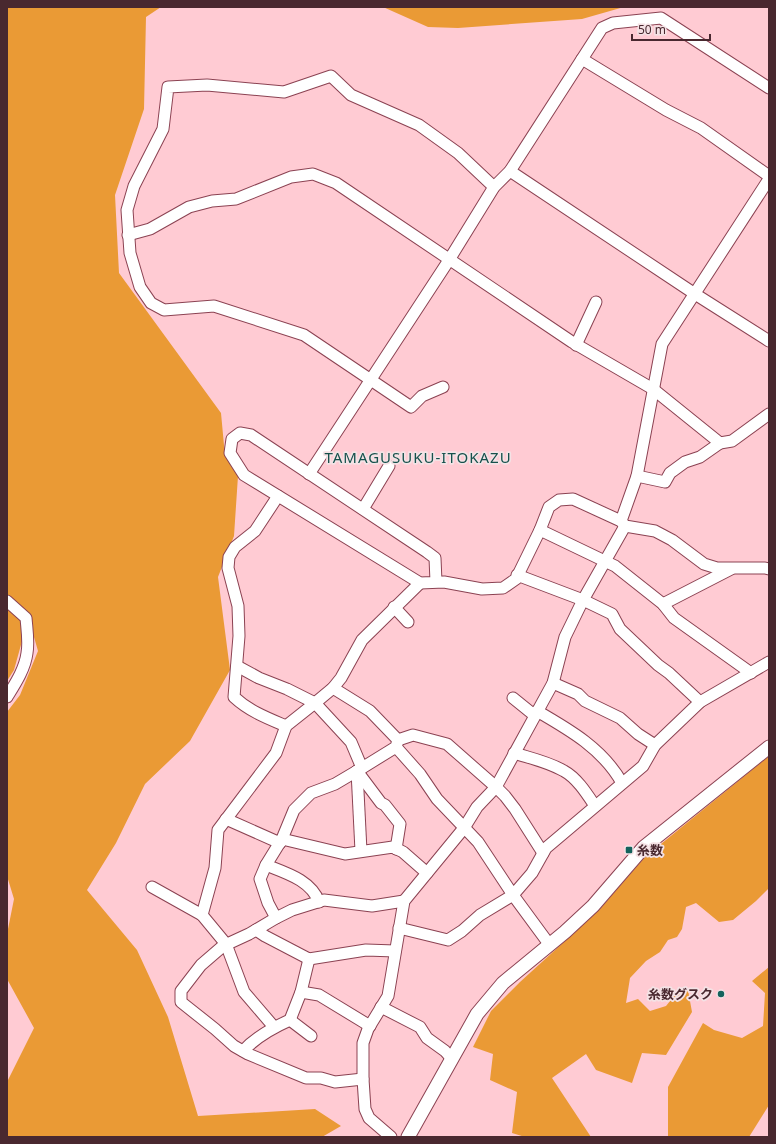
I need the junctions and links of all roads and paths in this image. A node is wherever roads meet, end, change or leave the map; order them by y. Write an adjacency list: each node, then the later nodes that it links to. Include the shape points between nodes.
1 (582, 59): 2 (street, via 602,28 613,23 661,18); 3 (street); 4 (street, via 701,128)
2 (769, 88)
3 (510, 171): 6 (street); 9 (street)
4 (769, 176)
5 (769, 179): 9 (street)
6 (494, 187): 7 (street, via 458,153 419,125 351,95 331,76 284,92 208,85 168,87 163,128 134,186 127,210); 8 (street)
7 (128, 235): 8 (street, via 150,228 189,207 212,201 236,199 291,177 313,174 336,182); 13 (street, via 130,253 140,286 151,303 164,310 214,306 304,335)
8 (449, 260): 12 (street); 13 (street)
9 (695, 294): 11 (street); 15 (street, via 662,344)
10 (596, 302): 12 (street)
11 (769, 341)
12 (576, 345): 15 (street)
13 (370, 379): 14 (street, via 411,407 422,396); 19 (street)
14 (443, 387)
15 (653, 389): 17 (street); 20 (street)
16 (769, 414): 17 (street, via 732,441)
17 (720, 443): 20 (street, via 700,457 685,462 670,472 665,482)
18 (389, 466): 22 (street)
19 (309, 474): 21 (street, via 251,435 240,432 232,439 230,453 244,475); 22 (street)
20 (637, 476): 23 (street)
21 (278, 496): 30 (street); 37 (street, via 255,531 235,547 229,557 228,568 238,606)
22 (362, 509): 29 (street, via 435,558)
23 (623, 523): 24 (street, via 573,500 559,500 548,507); 25 (street); 26 (street, via 655,531 672,540 704,564)
24 (540, 530): 25 (street); 28 (street)
25 (606, 561): 31 (street); 33 (street)
26 (731, 569): 27 (street); 33 (street)
27 (769, 569)
28 (517, 575): 29 (street, via 516,579 503,588 482,590); 31 (street)
29 (436, 582): 30 (street)
30 (420, 583): 34 (street)
31 (583, 600): 39 (street, via 565,637); 43 (street, via 612,614 620,629)
32 (7, 601): 41 (street, via 26,618 28,636 27,654 22,671)
33 (663, 604): 38 (street, via 674,618)
34 (394, 607): 35 (street); 40 (street, via 362,640)
35 (408, 622)
36 (769, 662): 38 (street)
37 (236, 666): 44 (street); 46 (street, via 234,697 249,709)
38 (751, 673): 43 (street)
39 (553, 683): 45 (street); 48 (street, via 620,718)
40 (333, 688): 44 (street); 47 (street, via 370,711)
41 (7, 697)
42 (513, 698): 45 (street)
43 (700, 702): 48 (street)
44 (315, 704): 46 (street); 51 (street, via 351,742)
45 (536, 713): 50 (street); 52 (street, via 570,730 602,756)
46 (286, 726): 55 (street, via 276,753)
47 (397, 744): 51 (street); 53 (street, via 413,735 446,744); 56 (street, via 437,799)
48 (655, 745): 52 (street, via 643,766)
49 (769, 747): 72 (street, via 644,848 593,906)
50 (514, 753): 53 (street); 54 (street, via 564,771 585,790)
51 (359, 770): 57 (street, via 311,794 294,810); 58 (street, via 381,803 400,824); 59 (street)
52 (622, 783): 54 (street)
53 (496, 787): 56 (street); 60 (street, via 515,809)
54 (595, 806): 60 (street)
55 (226, 819): 57 (street); 67 (street, via 218,830 215,868)
56 (464, 828): 62 (street); 64 (street, via 478,842)
57 (281, 841): 59 (street, via 345,854); 61 (street)
58 (396, 849): 59 (street, via 393,847); 62 (street)
59 (361, 851)
60 (543, 853): 64 (street, via 532,873)
61 (266, 865): 66 (street, via 297,877 316,894); 68 (street, via 260,880)
62 (427, 873): 65 (street)
63 (152, 887): 67 (street)
64 (513, 895): 69 (street, via 480,915 448,940); 72 (street)
65 (404, 901): 66 (street, via 372,906 324,900); 69 (street)
66 (319, 902): 68 (street)
67 (202, 915): 71 (street)
68 (276, 918): 70 (street)
69 (399, 928): 73 (street)
70 (256, 930): 71 (street); 74 (street)
71 (226, 944): 79 (street, via 244,992); 81 (street, via 201,965 181,991 181,1002)
72 (549, 944): 82 (street, via 503,983 477,1014)
73 (395, 951): 74 (street, via 366,950); 76 (street, via 388,996)
74 (309, 959): 75 (street)
75 (301, 992): 77 (street); 78 (street, via 319,995)
76 (381, 1007): 78 (street); 82 (street, via 420,1027 427,1038)
77 (290, 1020): 79 (street); 80 (street)
78 (370, 1026): 83 (street, via 363,1043)
79 (274, 1027): 81 (street, via 251,1042)
80 (310, 1036)
81 (243, 1051): 83 (street, via 306,1078 321,1078 335,1082)
82 (452, 1059): 85 (street)
83 (363, 1079): 84 (street, via 365,1109 369,1118)
84 (391, 1137)
85 (408, 1137)

